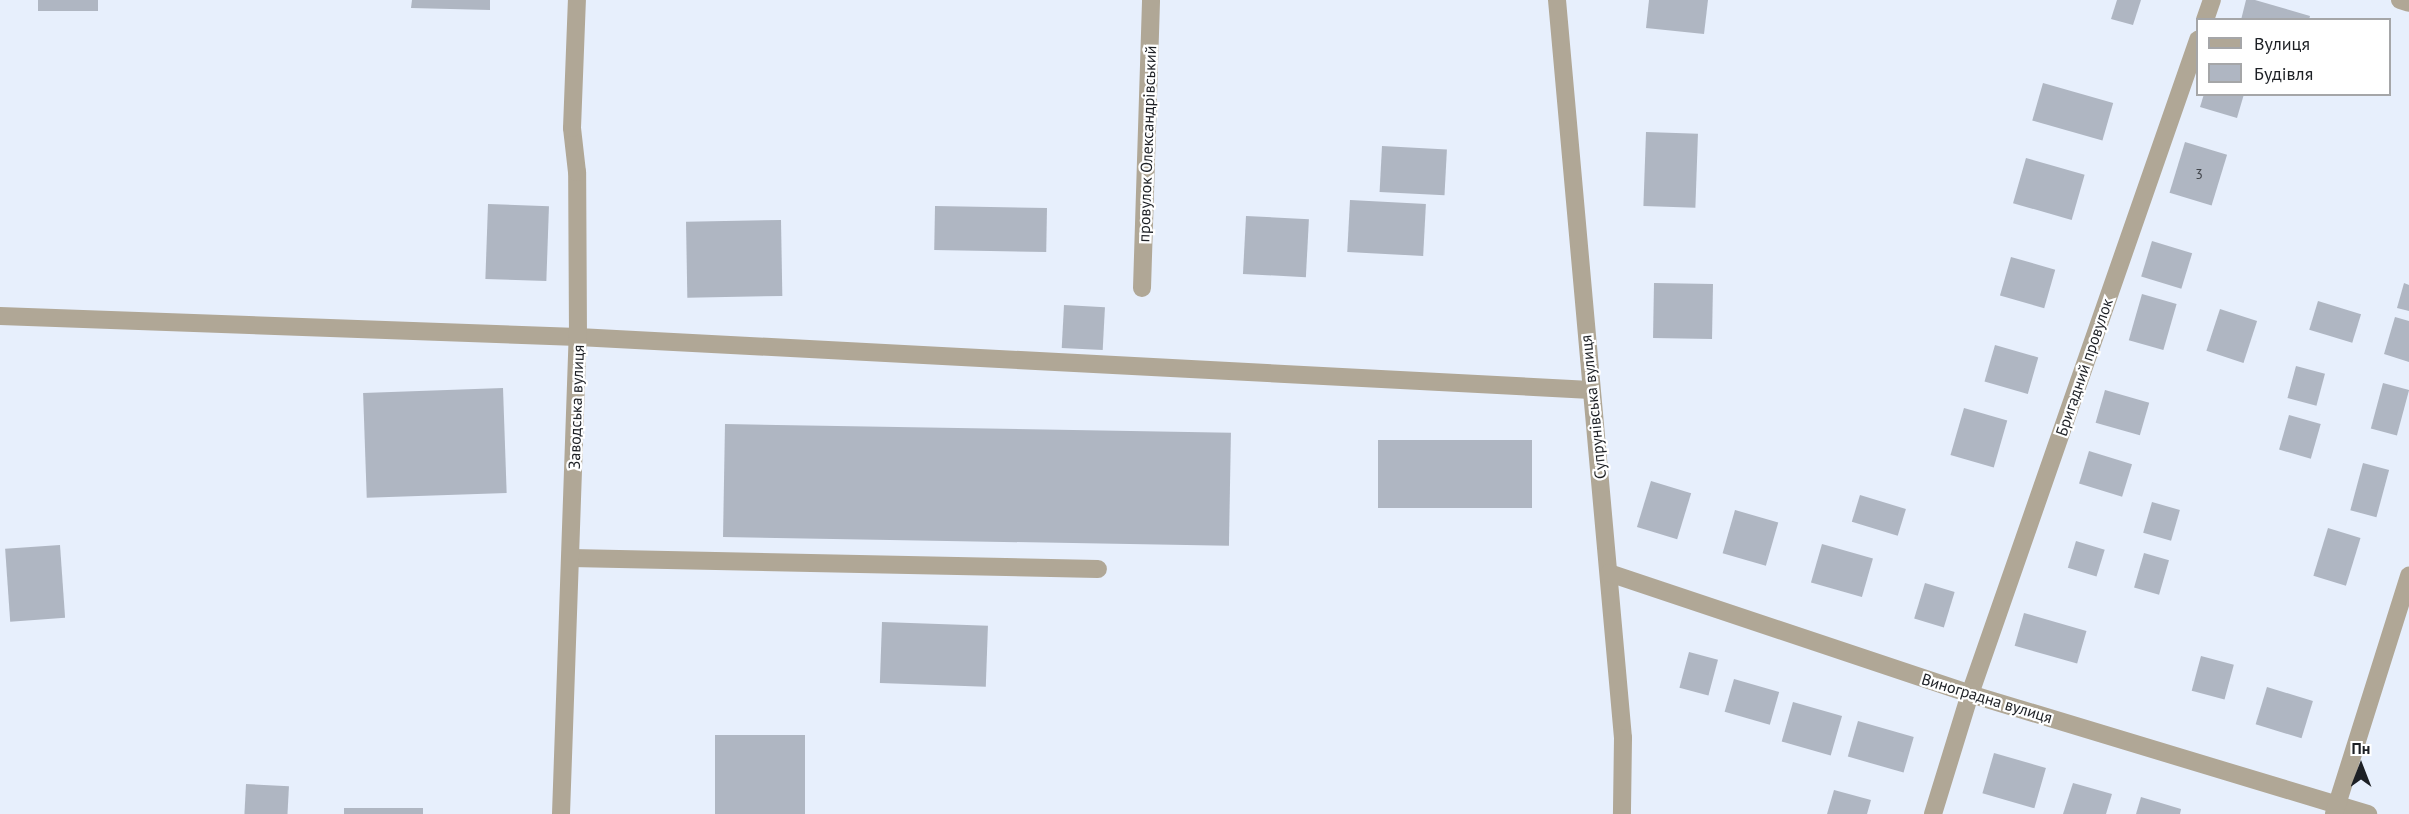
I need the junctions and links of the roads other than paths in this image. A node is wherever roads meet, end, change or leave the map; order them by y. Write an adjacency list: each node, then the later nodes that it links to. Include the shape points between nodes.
1 (577, 0): 11 (street, Заводська вулиця, via 572,128 577,172)
2 (1151, 0): 9 (street, провулок Олександрівський)
3 (1557, 0): 12 (street, Супрунівська вулиця)
4 (2212, 0): 7 (street)
5 (2400, 0): 6 (street)
6 (2409, 3)
7 (2206, 18)
8 (2196, 46): 17 (street, Бригадний провулок)
9 (1142, 288)
10 (0, 316): 11 (street)
11 (578, 337): 12 (street); 13 (street, Заводська вулиця)
12 (1591, 390): 15 (street, Супрунівська вулиця)
13 (572, 558): 14 (street); 19 (street, Заводська вулиця)
14 (1098, 569)
15 (1609, 573): 17 (street, Виноградна вулиця); 20 (street, Супрунівська вулиця, via 1623,738)
16 (2409, 576): 18 (street)
17 (1970, 694): 18 (street, Виноградна вулиця); 21 (street, Бригадний провулок)
18 (2336, 809): 22 (street, Виноградна вулиця)
19 (561, 814)
20 (1622, 814)
21 (1933, 814)
22 (2368, 814)

